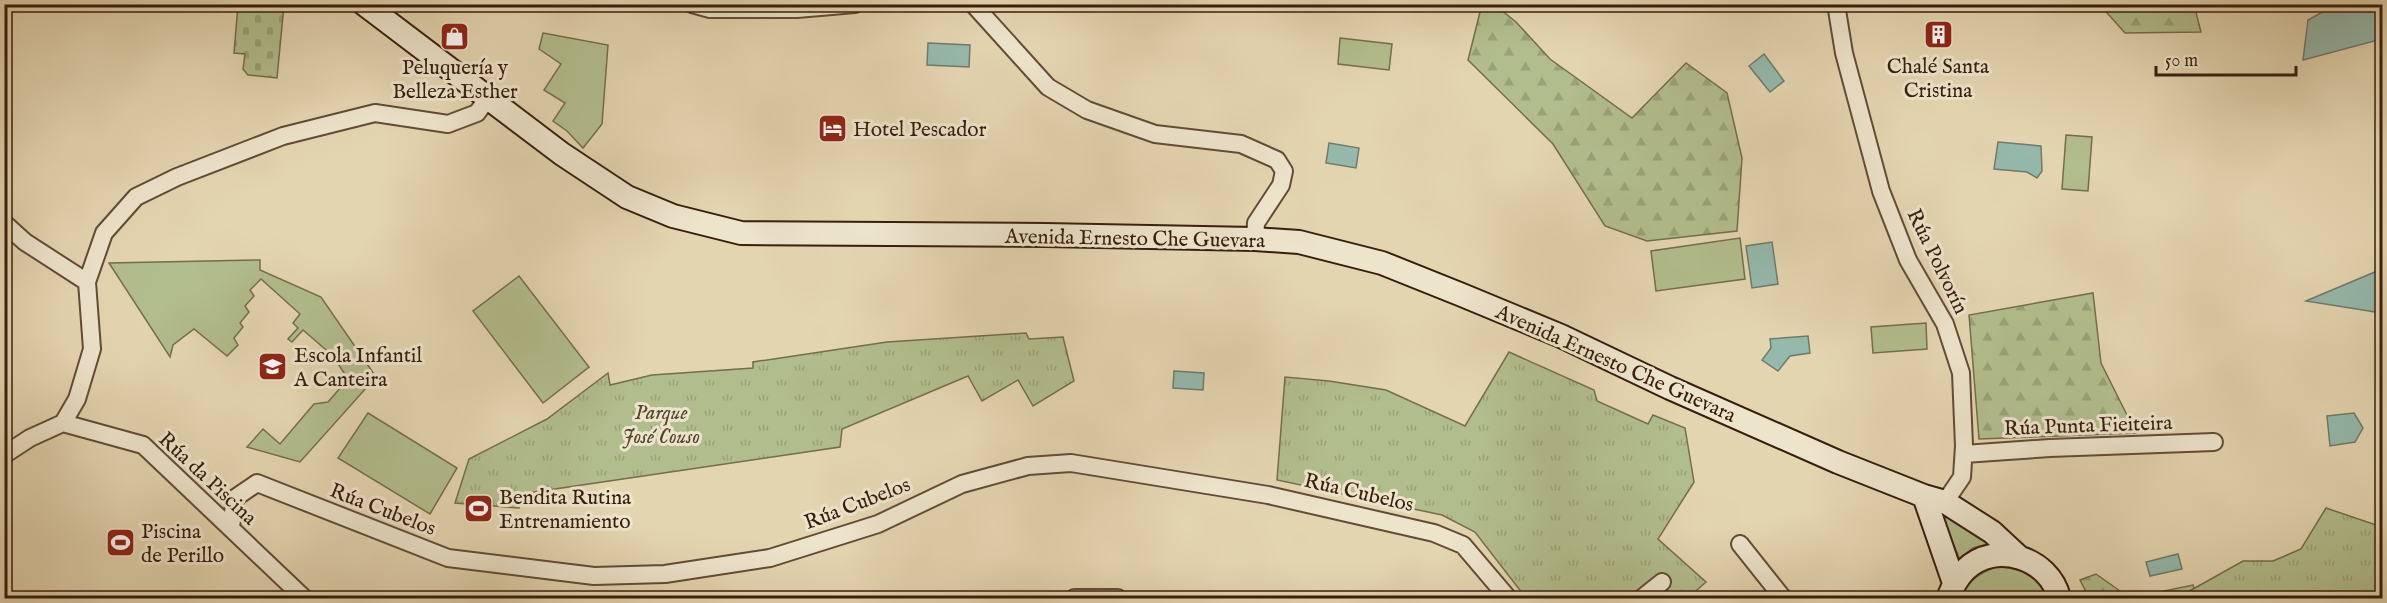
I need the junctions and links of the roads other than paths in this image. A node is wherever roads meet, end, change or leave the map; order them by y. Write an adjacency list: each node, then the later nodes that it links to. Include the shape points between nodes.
1 (692, 4): 2 (street, via 710,9)
2 (855, 4)
3 (973, 4): 8 (street, via 1048,87 1087,110 1155,134 1241,144 1277,160 1284,171 1281,185 1264,207 1265,221)
4 (1836, 4): 12 (street, Rúa Polvorín, via 1844,53 1881,191 1908,260 1945,324 1961,373)
5 (367, 5): 6 (main road, Avenida Ernesto Che Guevara)
6 (488, 98): 8 (main road, Avenida Ernesto Che Guevara, via 627,197 673,216 741,233); 9 (street, via 477,113 448,124 375,113 283,136 177,177 136,197 104,233)
7 (4, 224): 9 (street)
8 (1256, 239): 14 (main road, Avenida Ernesto Che Guevara, via 1299,242 1382,263 1561,336 1838,462)
9 (87, 282): 10 (street, via 92,349 78,399)
10 (63, 423): 13 (street); 15 (street, Rúa da Piscina, via 143,445)
11 (2214, 442): 12 (street, Rúa Punta Fieiteira)
12 (1964, 454): 14 (street, Rúa Polvorín, via 1962,477)
13 (4, 455)
14 (1934, 499): 17 (main road, Avenida Ernesto Che Guevara, via 1992,532); 19 (main road)
15 (231, 527): 20 (street, Rúa da Piscina); 24 (street, Rúa Cubelos, via 235,498 257,483 448,558 594,576 665,574 770,558 878,524 962,484 1028,466 1071,464 1268,495 1434,533 1463,545)
16 (1740, 544): 26 (street)
17 (2019, 557): 19 (main road, via 2000,555 1982,559 1966,569); 27 (main road, Avenida Ernesto Che Guevara, via 2050,578)
18 (1662, 582): 25 (street)
19 (1951, 591)
20 (304, 598)
21 (1074, 598): 22 (street)
22 (1091, 598): 23 (street)
23 (1119, 598)
24 (1508, 598)
25 (1642, 598)
26 (1783, 598)
27 (2059, 598)

